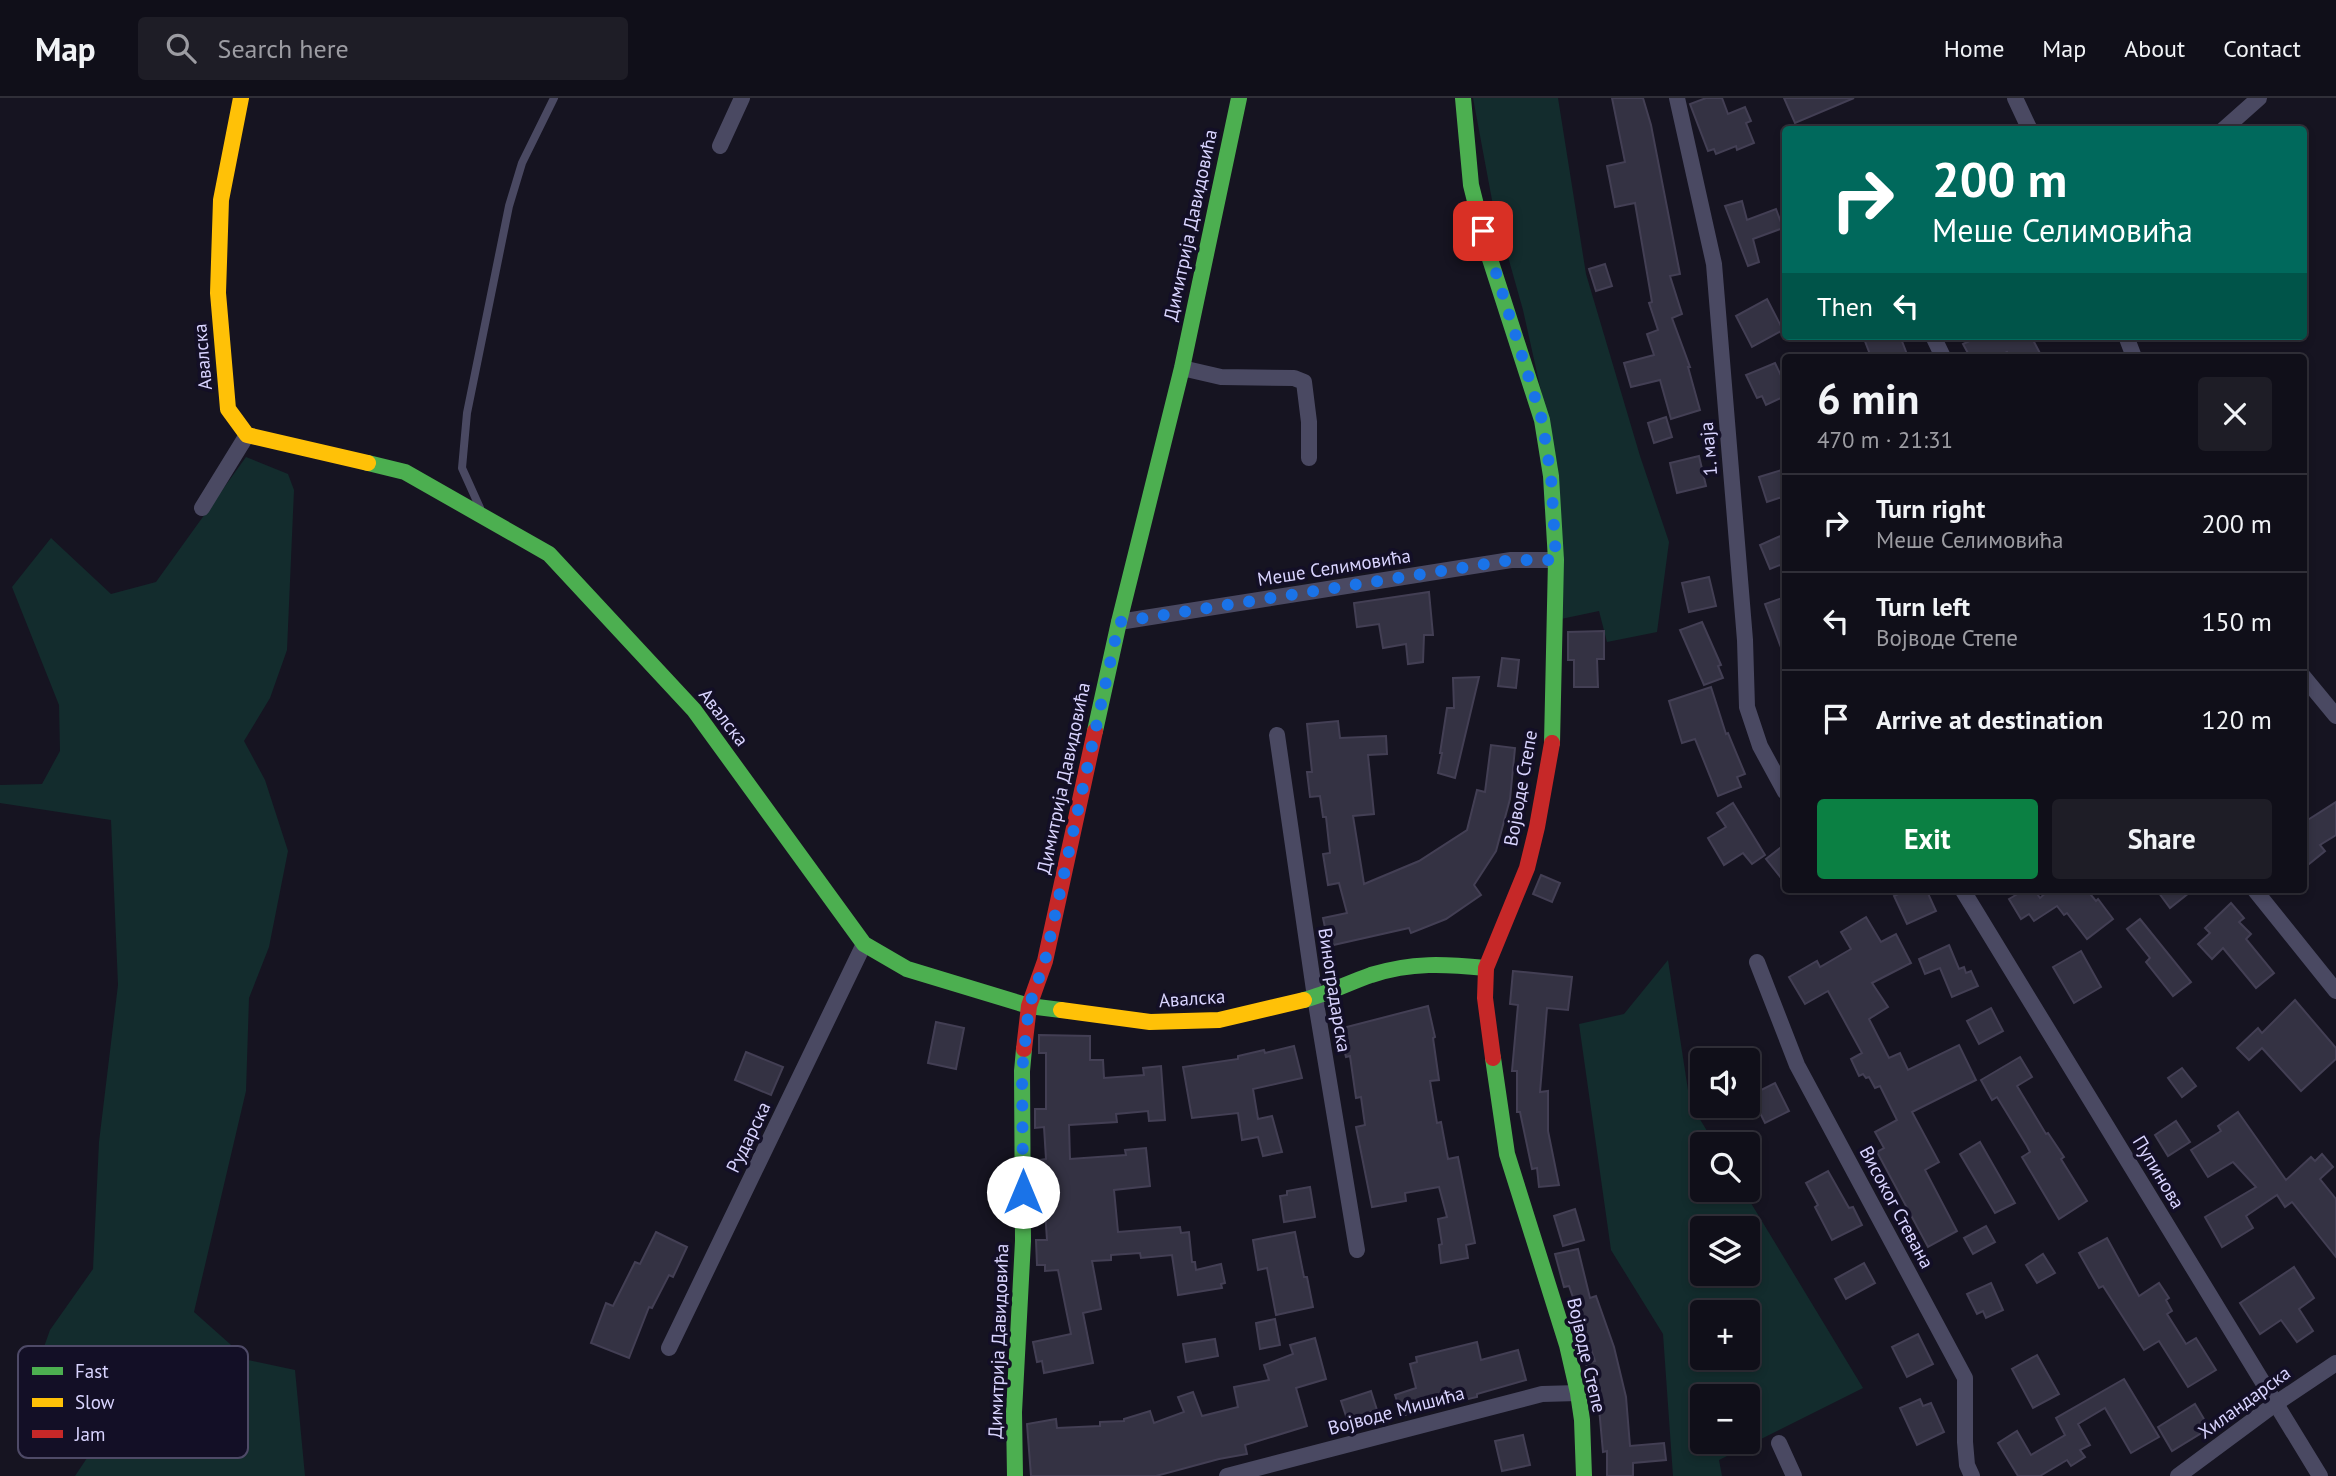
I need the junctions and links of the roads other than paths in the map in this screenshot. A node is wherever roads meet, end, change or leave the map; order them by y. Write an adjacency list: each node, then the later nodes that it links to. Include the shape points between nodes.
1 (241, 98): 13 (street, Авалска, via 221,201 218,293 228,409)
2 (554, 98): 16 (lane, via 522,163 512,195 467,413 462,468)
3 (742, 98): 11 (street)
4 (1239, 98): 12 (street, Димитрија Давидовића)
5 (1463, 98): 17 (street, Војводе Степе, via 1471,185 1542,420)
6 (1677, 98): 22 (street, 1. маја, via 1714,264 1747,707 1760,746)
7 (2015, 98): 9 (street)
8 (2259, 98): 10 (street)
9 (2025, 126)
10 (2228, 126)
11 (720, 146)
12 (1182, 368): 14 (street, via 1221,377 1304,382); 18 (street, Димитрија Давидовића)
13 (247, 435): 15 (street); 16 (street, Авалска, via 405,471)
14 (1308, 458)
15 (202, 508)
16 (483, 516): 25 (street, Авалска, via 549,554 694,710)
17 (1556, 560): 18 (street, Меше Селимовића, via 1511,560); 27 (street, Војводе Степе, via 1552,742 1546,778 1527,869)
18 (1119, 622): 30 (street, Димитрија Давидовића, via 1045,961)
19 (2307, 681): 20 (street)
20 (2336, 716)
21 (1276, 735): 29 (street, Виноградарска)
22 (1782, 786)
23 (1964, 893): 35 (street, Пупинова)
24 (2257, 893): 28 (street)
25 (864, 944): 30 (street, Авалска, via 907,969); 32 (street, Рударска)
26 (1758, 962): 41 (street, Високог Стевана, via 1797,1065 1965,1378 1965,1442)
27 (1486, 968): 29 (street, Авалска, via 1440,963 1400,968); 34 (street, Војводе Степе, via 1485,998 1507,1154)
28 (2336, 991)
29 (1315, 997): 30 (street, Авалска, via 1219,1020 1150,1023); 31 (street, Виноградарска)
30 (1029, 1006): 37 (street, Димитрија Давидовића, via 1022,1071 1023,1241)
31 (1357, 1250)
32 (669, 1349)
33 (2336, 1363): 35 (street, Хиландарска)
34 (1578, 1393): 38 (street, Војводе Мишића, via 1542,1394); 39 (street, Војводе Степе)
35 (2275, 1404): 42 (street, Хиландарска); 43 (street, Пупинова)
36 (1779, 1443): 40 (street)
37 (1015, 1476)
38 (1227, 1476)
39 (1584, 1476)
40 (1794, 1476)
41 (1972, 1476)
42 (2178, 1476)
43 (2320, 1476)

